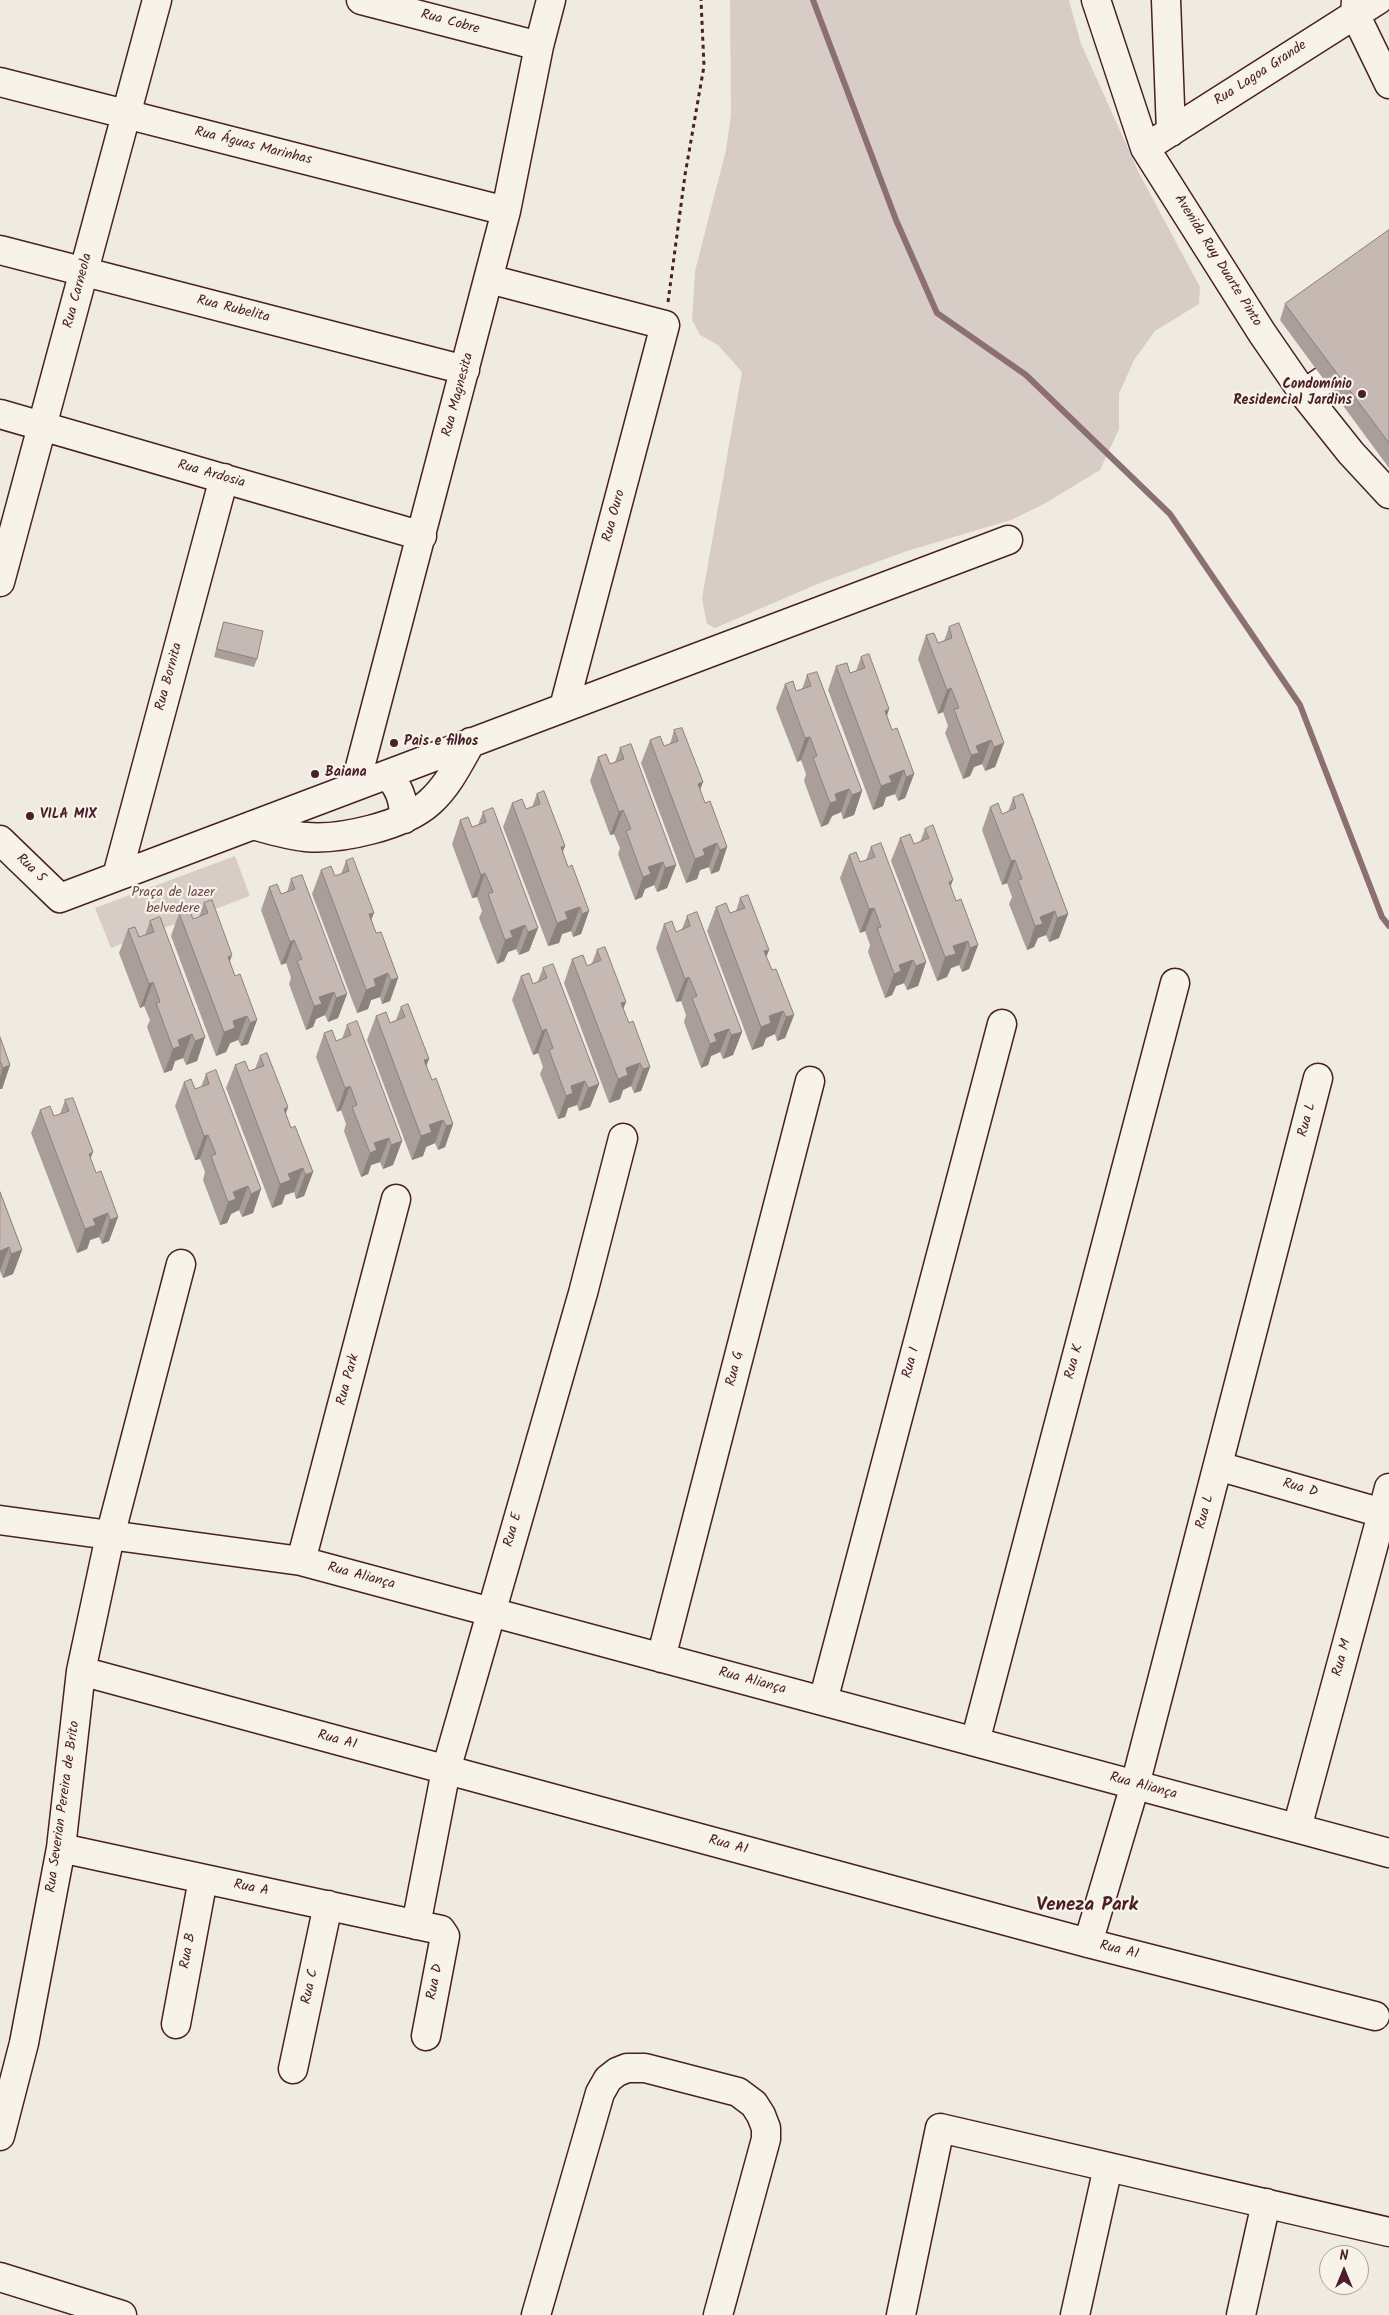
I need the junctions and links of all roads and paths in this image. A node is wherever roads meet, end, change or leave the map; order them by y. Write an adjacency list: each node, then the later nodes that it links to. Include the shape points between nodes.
1 (157, 0): 11 (street, Rua Carneola)
2 (361, 0): 8 (street, Rua Cobre)
3 (550, 0): 8 (street, Rua Magnesita)
4 (701, 0): 18 (path, via 704,66)
5 (1096, 0): 13 (street, Avenida Ruy Duarte Pinto)
6 (1166, 0): 12 (street)
7 (1363, 5): 10 (street); 12 (street, Rua Lagoa Grande)
8 (539, 46): 14 (street, Rua Magnesita)
9 (0, 82): 11 (street, Rua Águas Marinhas)
10 (1389, 84)
11 (126, 116): 14 (street, Rua Águas Marinhas); 16 (street, Rua Carneola)
12 (1171, 132): 13 (street, Rua Lagoa Grande)
13 (1145, 148): 21 (street, Avenida Ruy Duarte Pinto, via 1271,326)
14 (506, 212): 17 (street, Rua Magnesita)
15 (0, 250): 16 (street, Rua Rubelita)
16 (84, 272): 20 (street, Rua Rubelita); 23 (street, Rua Carneola)
17 (489, 279): 18 (street); 20 (street, Rua Magnesita)
18 (665, 325): 29 (street, Rua Ouro)
19 (1389, 335): 21 (street)
20 (466, 370): 26 (street, Rua Magnesita)
21 (1304, 394): 25 (street, Avenida Ruy Duarte Pinto)
22 (0, 414): 23 (street, Rua Ardosia)
23 (43, 425): 24 (street, Rua Ardosia); 28 (street, Rua Carneola)
24 (224, 478): 26 (street, Rua Ardosia); 37 (street, Rua Bornita)
25 (1389, 494)
26 (422, 536): 32 (street, Rua Magnesita)
27 (1008, 540): 29 (street)
28 (0, 582)
29 (564, 707): 30 (street)
30 (471, 742): 31 (street); 33 (street, via 453,775 429,803)
31 (387, 775): 32 (street); 33 (street, via 401,795)
32 (349, 789): 34 (street); 35 (street, via 347,812)
33 (404, 819): 35 (street)
34 (253, 825): 35 (street, via 281,834 308,837); 37 (street)
35 (361, 832)
36 (0, 840): 37 (street, Rua 5, via 60,898)
37 (117, 876)
38 (1175, 982): 54 (street, Rua K)
39 (1002, 1024): 53 (street, Rua I)
40 (1318, 1078): 45 (street, Rua L)
41 (810, 1081): 51 (street, Rua G)
42 (623, 1138): 50 (street, Rua E, via 583,1293)
43 (396, 1199): 49 (street, Rua Park)
44 (181, 1264): 48 (street, Rua Severian Pereira de Brito)
45 (1218, 1466): 46 (street, Rua D); 56 (street, Rua L)
46 (1386, 1501): 57 (street, Rua M)
47 (0, 1520): 48 (street, Rua Aliança)
48 (110, 1536): 49 (street, Rua Aliança); 52 (street, Rua Severian Pereira de Brito)
49 (301, 1561): 50 (street, Rua Aliança)
50 (491, 1612): 51 (street, Rua Aliança); 55 (street, Rua E)
51 (661, 1658): 53 (street, Rua Aliança)
52 (81, 1671): 55 (street, Rua A1); 58 (street, Rua Severian Pereira de Brito)
53 (823, 1701): 54 (street, Rua Aliança)
54 (975, 1742): 56 (street, Rua Aliança)
55 (446, 1770): 62 (street, Rua E); 63 (street, Rua A1)
56 (1135, 1785): 57 (street, Rua Aliança); 63 (street, Rua L)
57 (1297, 1828): 59 (street, Rua Aliança)
58 (61, 1848): 60 (street, Rua A); 68 (street, Rua Severian Pereira de Brito, via 24,2043)
59 (1389, 1853)
60 (202, 1878): 61 (street, Rua A); 65 (street, Rua B)
61 (328, 1905): 62 (street, Rua A); 67 (street, Rua C)
62 (428, 1927): 66 (street, Rua D, via 445,1936)
63 (1088, 1944): 64 (street, Rua A1)
64 (1376, 2016)
65 (176, 2024)
66 (426, 2036)
67 (293, 2069)
68 (0, 2136)
69 (1108, 2167): 70 (street); 76 (street, via 940,2128); 77 (street)
70 (1266, 2203): 71 (street); 78 (street)
71 (1389, 2232)
72 (0, 2277): 73 (street)
73 (122, 2315)
74 (536, 2315): 75 (street, via 600,2093 608,2079 617,2072 627,2068 645,2068 738,2092 754,2104 766,2128 766,2139)
75 (718, 2315)
76 (900, 2315)
77 (1075, 2315)
78 (1241, 2315)

